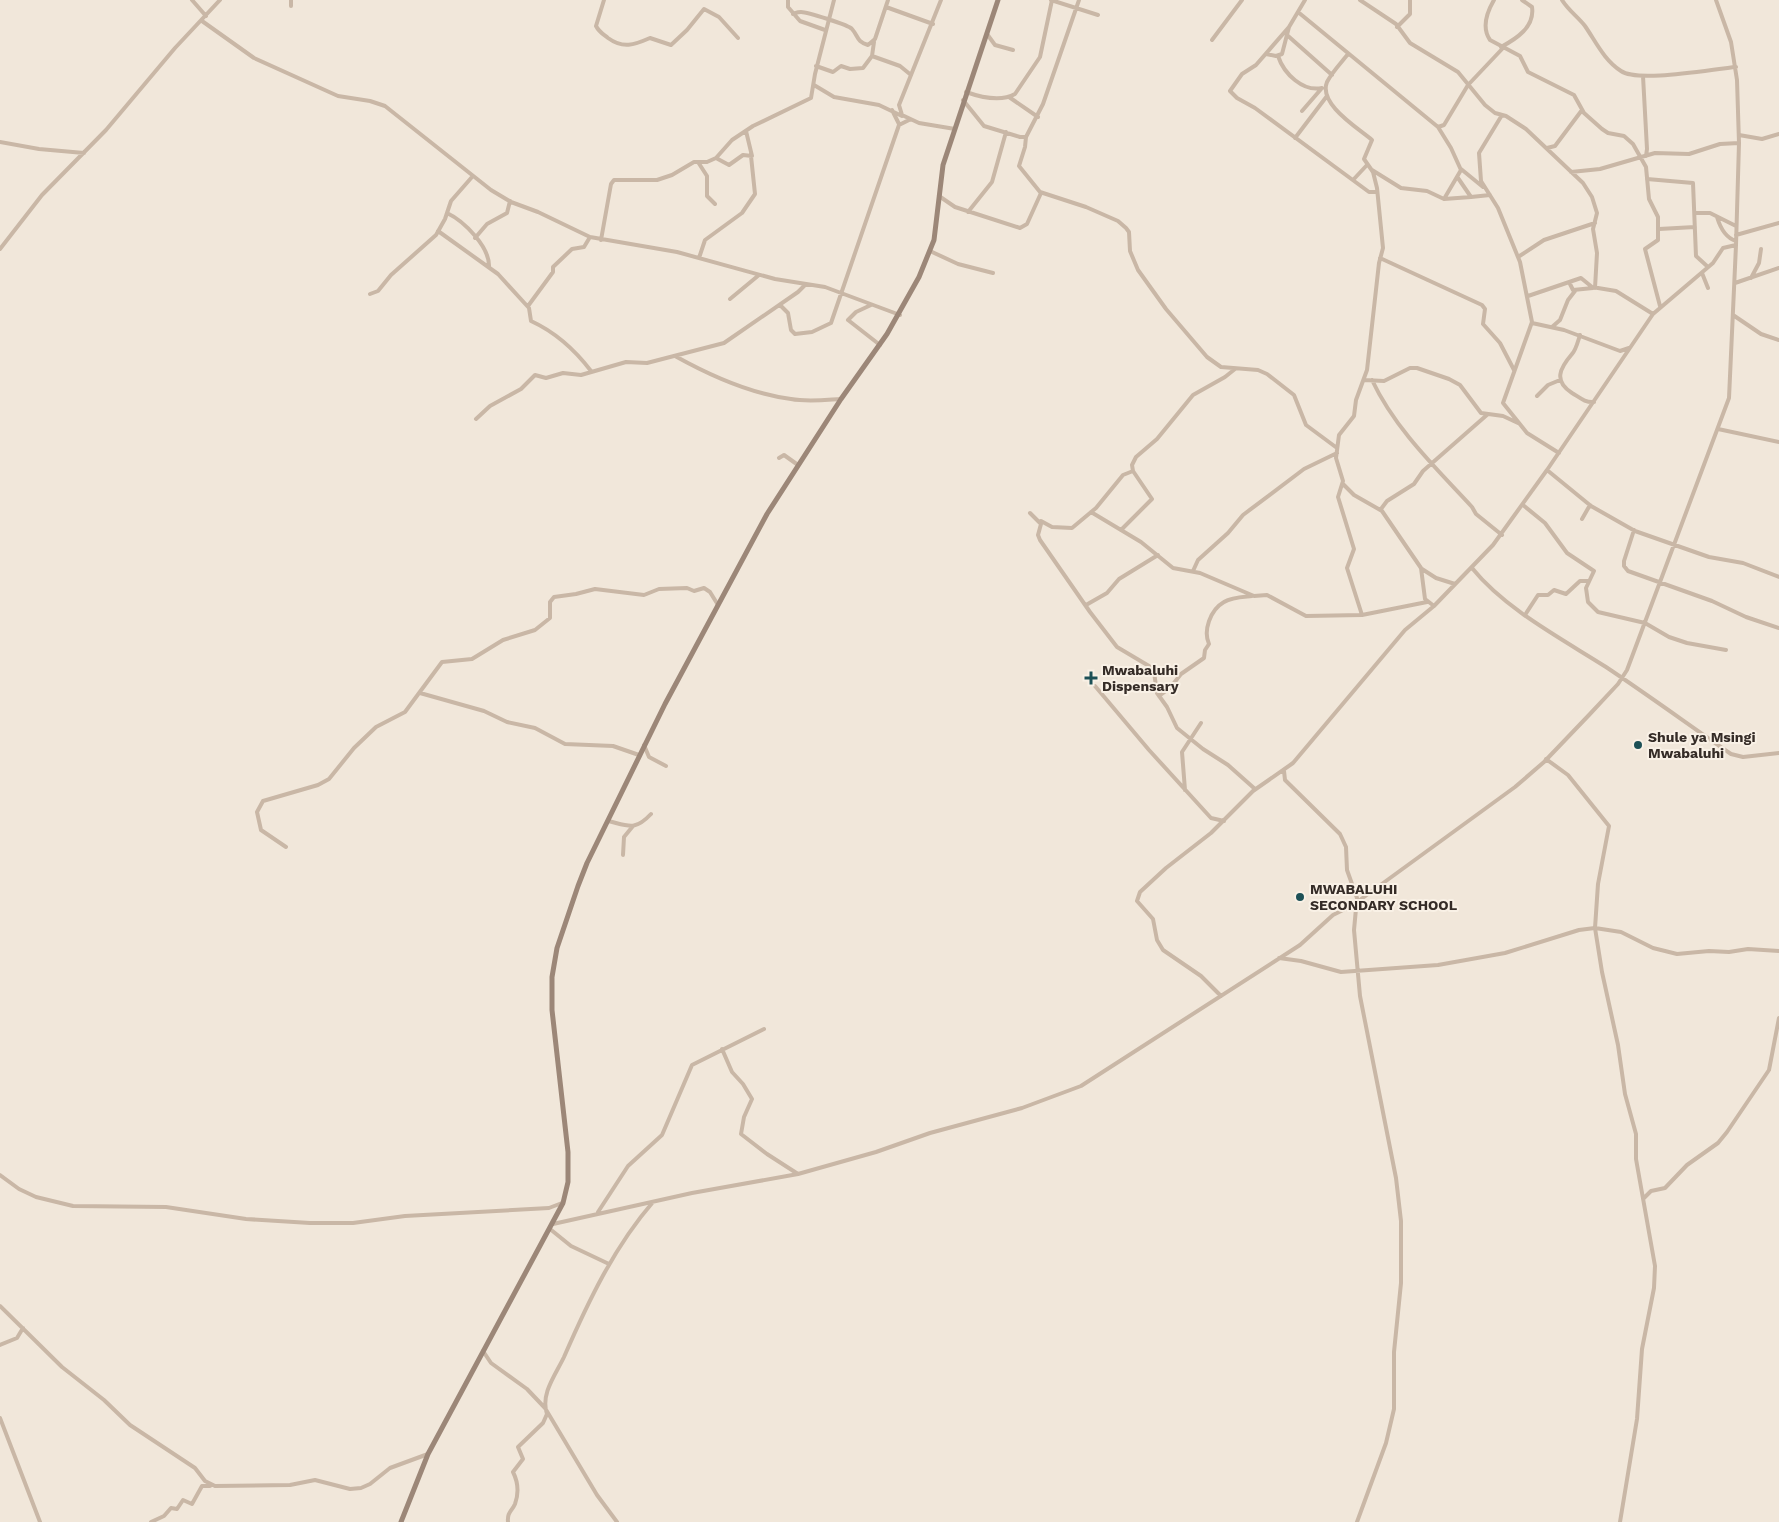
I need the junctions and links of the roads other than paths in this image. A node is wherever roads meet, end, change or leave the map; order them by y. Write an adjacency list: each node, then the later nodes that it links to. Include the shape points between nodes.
1 (192, 0): 26 (street)
2 (220, 0): 26 (street)
3 (290, 0): 20 (street)
4 (604, 0): 35 (street, via 596,26 618,45 637,44 650,38 671,45 704,10 719,17)
5 (788, 0): 24 (street)
6 (834, 0): 27 (street)
7 (888, 0): 21 (street)
8 (941, 0): 29 (street)
9 (998, 0): 33 (street)
10 (1052, 0): 22 (street); 55 (street, via 1040,57 1017,92)
11 (1079, 0): 22 (street)
12 (1242, 0): 36 (street)
13 (1305, 0): 23 (street)
14 (1360, 0): 31 (street)
15 (1410, 0): 31 (street, via 1410,14)
16 (1494, 0): 38 (street, via 1487,14 1485,30 1490,40)
17 (1522, 0): 38 (street, via 1532,7 1529,22 1519,37)
18 (1562, 0): 48 (street, via 1599,50 1618,69)
19 (1716, 0): 45 (street, via 1731,42)
20 (291, 6)
21 (886, 7): 29 (street); 37 (street)
22 (1076, 9): 25 (street); 62 (street)
23 (1298, 12): 30 (street); 41 (street)
24 (793, 14): 27 (street, via 803,12); 32 (street, via 802,22)
25 (1098, 15)
26 (206, 16): 28 (street)
27 (828, 20): 32 (street); 37 (street, via 836,20 851,28 858,40 865,44)
28 (202, 21): 76 (street); 85 (street, via 254,58 338,96 385,106)
29 (933, 24): 46 (street)
30 (1289, 27): 34 (street); 40 (street)
31 (1397, 27): 50 (street, via 1407,40 1458,72)
32 (825, 30): 44 (street)
33 (986, 32): 39 (street, via 993,44); 53 (street)
34 (1287, 35): 43 (street, via 1284,52); 47 (street)
35 (738, 38)
36 (1212, 40)
37 (874, 42): 42 (street)
38 (1502, 47): 50 (street); 58 (street, via 1520,56 1528,72 1574,95)
39 (1014, 50)
40 (1266, 54): 43 (street); 72 (street, via 1256,66 1242,74 1230,90)
41 (1348, 54): 47 (street); 65 (street)
42 (872, 56): 44 (street, via 863,68 841,66 832,72); 46 (street, via 902,67)
43 (1278, 56): 52 (street, via 1285,70 1299,83 1313,89)
44 (816, 66): 51 (street)
45 (1736, 68): 48 (street); 70 (street)
46 (911, 75): 61 (street, via 899,102)
47 (1332, 75): 49 (street)
48 (1643, 76): 77 (street)
49 (1327, 83): 52 (street); 54 (street)
50 (1470, 84): 60 (street, via 1486,106); 65 (street, via 1444,125)
51 (814, 85): 57 (street, via 834,97); 67 (street, via 809,100)
52 (1322, 88): 59 (street)
53 (966, 92): 55 (street, via 984,97); 56 (street)
54 (1327, 96): 72 (street); 82 (street, via 1345,118 1372,140 1364,158)
55 (1009, 97): 62 (street)
56 (963, 100): 66 (street); 68 (street, via 984,126)
57 (892, 110): 61 (street); 64 (street)
58 (1582, 110): 75 (street, via 1556,145); 80 (street, via 1606,132 1627,139)
59 (1302, 111)
60 (1502, 115): 75 (street); 89 (street, via 1479,153)
61 (903, 117): 63 (street)
62 (1038, 117): 71 (street)
63 (909, 120): 64 (street); 66 (street)
64 (899, 124): 132 (street)
65 (1438, 127): 83 (street)
66 (955, 129): 93 (street, via 943,166)
67 (746, 131): 78 (street); 79 (street)
68 (1006, 132): 71 (street); 98 (street, via 992,182)
69 (1779, 134): 70 (street, via 1762,139)
70 (1739, 135): 74 (street)
71 (1026, 137): 91 (street, via 1019,166)
72 (1295, 138): 88 (street)
73 (0, 142): 76 (street)
74 (1739, 143): 77 (street, via 1720,144 1689,154); 104 (street)
75 (1547, 148): 84 (street)
76 (84, 153): 113 (street, via 42,196)
77 (1646, 155): 80 (street)
78 (751, 156): 79 (street, via 743,155 729,165); 117 (street, via 754,194 742,213 705,240)
79 (716, 158): 81 (street)
80 (1642, 160): 84 (street); 87 (street)
81 (698, 162): 97 (street, via 707,176 707,196); 111 (street, via 657,180 614,180)
82 (1369, 166): 88 (street); 90 (street); 95 (street, via 1400,188 1427,191)
83 (1460, 167): 86 (street); 89 (street)
84 (1571, 172): 102 (street, via 1592,197 1597,213)
85 (472, 177): 96 (street); 99 (street, via 451,200)
86 (1458, 178): 94 (street); 95 (street)
87 (1647, 179): 100 (street, via 1692,182); 106 (street)
88 (1354, 180): 90 (street, via 1370,192)
89 (1484, 187): 92 (street)
90 (1377, 192): 118 (street, via 1383,246)
91 (1041, 193): 98 (street, via 1024,227); 152 (street, via 1118,220 1129,232 1132,260 1166,309 1207,357 1221,367)
92 (1490, 195): 94 (street); 116 (street)
93 (939, 196): 98 (street, via 950,206); 115 (street)
94 (1471, 197): 95 (street)
95 (1444, 199)
96 (510, 202): 109 (street); 110 (street, via 507,213 487,224)
97 (715, 204)
98 (968, 212)
99 (447, 213): 107 (street); 110 (street)
100 (1695, 213): 101 (street, via 1710,213); 105 (street)
101 (1717, 217): 104 (street); 112 (street, via 1721,228)
102 (1595, 223): 116 (street, via 1546,240); 129 (street, via 1593,229 1598,253)
103 (1779, 223): 108 (street)
104 (1736, 226): 108 (street)
105 (1695, 227): 106 (street); 120 (street, via 1696,256)
106 (1659, 229): 139 (street, via 1657,241 1645,249)
107 (438, 231): 119 (street); 133 (street, via 378,291)
108 (1736, 235): 112 (street)
109 (590, 237): 111 (street); 138 (street, via 584,247 572,249 553,267 553,272)
110 (475, 238): 119 (street, via 488,259)
111 (601, 240): 117 (street)
112 (1736, 243): 120 (street, via 1723,248); 127 (street)
113 (0, 249)
114 (1761, 249): 125 (street, via 1759,263)
115 (930, 251): 122 (street, via 958,264); 141 (street)
116 (1518, 257): 134 (street)
117 (699, 258): 124 (street)
118 (1380, 258): 153 (street, via 1482,305 1483,324 1502,345); 155 (street)
119 (489, 267): 138 (street)
120 (1708, 267): 123 (street)
121 (1779, 268): 125 (street)
122 (993, 273)
123 (1702, 273): 130 (street); 139 (street)
124 (759, 275): 128 (street); 135 (street)
125 (1751, 278): 127 (street)
126 (1568, 282): 129 (street, via 1581,278); 131 (street); 134 (street)
127 (1735, 283): 142 (street)
128 (806, 284): 132 (street); 136 (street)
129 (1596, 288): 131 (street); 140 (street, via 1616,291)
130 (1708, 288)
131 (1575, 290): 144 (street, via 1560,320)
132 (840, 292): 136 (street, via 831,323 802,334 791,330 788,313); 137 (street)
133 (370, 294)
134 (1528, 296): 143 (street)
135 (730, 299)
136 (780, 305): 150 (street, via 729,340)
137 (871, 305): 141 (street); 147 (street, via 848,320)
138 (528, 306): 154 (street, via 531,321 544,326 560,339)
139 (1660, 306): 140 (street)
140 (1653, 314): 148 (street)
141 (900, 315): 147 (street)
142 (1733, 315): 146 (street, via 1761,334); 166 (street, via 1729,398)
143 (1532, 323): 144 (street); 153 (street)
144 (1552, 327): 145 (street)
145 (1580, 335): 149 (street); 157 (street, via 1573,353 1566,360)
146 (1779, 340)
147 (880, 345): 159 (street)
148 (1629, 348): 149 (street); 151 (street)
149 (1620, 351): 151 (street)
150 (675, 356): 154 (street, via 647,363 626,362); 159 (street, via 710,375 768,394 802,400)
151 (1622, 358): 161 (street)
152 (1235, 369): 168 (street, via 1262,371 1292,392 1306,424); 174 (street, via 1193,395 1157,439 1136,457)
153 (1514, 370): 165 (street, via 1503,401)
154 (591, 371): 164 (street, via 581,375 535,375 518,391 490,406)
155 (1364, 380): 156 (street); 168 (street, via 1354,416 1339,435)
156 (1372, 380): 163 (street, via 1387,380 1410,368 1417,368 1456,382 1478,410); 172 (street, via 1389,409)
157 (1560, 380): 158 (street, via 1548,385); 160 (street, via 1565,389)
158 (1537, 396)
159 (841, 400): 171 (street)
160 (1586, 402): 161 (street); 162 (street)
161 (1594, 402): 162 (street)
162 (1588, 410): 169 (street)
163 (1488, 414): 165 (street); 172 (street)
164 (476, 419)
165 (1518, 423): 169 (street, via 1527,433)
166 (1718, 428): 167 (street); 186 (street)
167 (1779, 442)
168 (1337, 450): 175 (street); 190 (street, via 1304,469 1243,515 1198,560)
169 (1558, 453): 173 (street)
170 (778, 458): 171 (street, via 784,455)
171 (798, 465): 197 (street, via 767,514)
172 (1432, 465): 178 (street, via 1414,484); 185 (street, via 1476,514)
173 (1547, 470): 176 (street); 177 (street)
174 (1133, 471): 179 (street, via 1123,475); 183 (street, via 1152,498)
175 (1343, 484): 178 (street, via 1354,496); 200 (street, via 1338,497 1354,549 1347,568)
176 (1523, 505): 185 (street); 192 (street, via 1545,523 1567,553 1592,570 1594,574)
177 (1590, 505): 182 (street); 184 (street)
178 (1381, 509): 189 (street)
179 (1092, 512): 181 (street, via 1071,529 1052,527); 183 (street)
180 (1030, 513): 181 (street)
181 (1039, 520): 198 (street, via 1042,525 1038,537)
182 (1582, 520)
183 (1121, 530): 187 (street)
184 (1634, 530): 186 (street); 194 (street, via 1624,566 1628,571)
185 (1502, 535): 188 (street)
186 (1675, 544): 191 (street); 194 (street)
187 (1158, 556): 190 (street, via 1176,570); 198 (street, via 1119,579 1105,594)
188 (1472, 568): 193 (street); 201 (street)
189 (1422, 569): 193 (street); 196 (street)
190 (1193, 571): 195 (street)
191 (1779, 576)
192 (1588, 581): 201 (street, via 1580,581 1566,594 1554,590 1548,595 1538,596); 202 (street, via 1588,600 1598,612)
193 (1455, 584): 199 (street)
194 (1660, 584): 202 (street); 203 (street)
195 (1252, 596): 200 (street, via 1267,595 1308,616); 208 (street, via 1230,599 1220,605 1206,628 1209,644 1204,658 1181,674)
196 (1427, 602): 199 (street); 200 (street)
197 (718, 605): 207 (street, via 704,588 694,591 687,588 659,589 644,595 595,589 557,596 550,602 550,618 535,630 506,638 472,659 442,662); 211 (street)
198 (1086, 605): 208 (street, via 1117,647 1151,668 1156,676)
199 (1434, 606): 216 (street, via 1405,630 1305,752)
200 (1362, 615)
201 (1525, 615): 205 (street)
202 (1646, 624): 204 (street, via 1669,637); 205 (street)
203 (1779, 628)
204 (1726, 650)
205 (1622, 678): 212 (street, via 1731,754 1743,757); 214 (street)
206 (1095, 686): 218 (street)
207 (420, 693): 213 (street, via 484,711 507,722 536,728 565,744 613,746); 223 (street, via 401,716 379,725 354,748 329,779 261,802 256,814 261,830)
208 (1159, 696): 210 (street, via 1175,726)
209 (1201, 723): 210 (street)
210 (1190, 739): 217 (street, via 1228,765); 218 (street, via 1182,755)
211 (644, 745): 213 (street); 215 (street, via 649,757)
212 (1779, 753)
213 (639, 755): 220 (street)
214 (1546, 760): 225 (street, via 1515,787); 226 (street, via 1568,775 1609,826 1598,884)
215 (666, 766)
216 (1284, 771): 217 (street); 225 (street, via 1285,780 1344,841)
217 (1255, 789): 221 (street)
218 (1185, 790): 221 (street, via 1211,818)
219 (651, 814): 222 (street, via 642,824)
220 (608, 821): 222 (street); 238 (street, via 578,886 552,977 552,1010 568,1152 568,1182)
221 (1224, 821): 230 (street, via 1166,868 1137,898 1153,919 1163,950 1201,976)
222 (634, 826): 224 (street, via 624,837)
223 (286, 847)
224 (623, 855)
225 (1355, 903): 228 (street); 229 (street)
226 (1595, 928): 227 (street, via 1621,932 1653,948 1677,954 1748,949); 229 (street, via 1494,955 1438,965); 236 (street, via 1625,1094 1636,1134 1636,1159)
227 (1779, 951)
228 (1279, 958): 229 (street, via 1337,972); 230 (street)
229 (1357, 971): 255 (street, via 1365,1030 1396,1178 1401,1221 1394,1409 1386,1443)
230 (1221, 996): 234 (street, via 1064,1094)
231 (1779, 1018): 236 (street, via 1769,1070 1727,1132 1665,1188 1651,1191)
232 (764, 1029): 233 (street)
233 (722, 1049): 234 (street, via 732,1072 752,1099 741,1134); 239 (street, via 692,1065 662,1135 628,1166)
234 (798, 1174): 237 (street)
235 (0, 1176): 238 (street, via 36,1198 73,1206 166,1207 246,1219 310,1223 353,1223 405,1216 549,1208)
236 (1644, 1198): 256 (street, via 1655,1266 1654,1281)
237 (653, 1202): 239 (street); 241 (street)
238 (563, 1203): 240 (street)
239 (598, 1212): 240 (street)
240 (552, 1226): 241 (street, via 571,1246); 245 (street)
241 (609, 1264): 246 (street, via 548,1389)
242 (0, 1306): 243 (street)
243 (23, 1328): 244 (street, via 17,1338); 249 (street, via 62,1367 130,1425 195,1468 205,1481)
244 (0, 1345)
245 (482, 1350): 246 (street, via 491,1363 527,1389); 248 (street)
246 (545, 1408): 253 (street, via 547,1414 543,1423 518,1447 523,1459 513,1472 519,1482); 254 (street)
247 (0, 1418): 250 (street)
248 (428, 1454): 249 (street, via 390,1468 361,1488 350,1489 315,1480 290,1485); 252 (street)
249 (215, 1486): 251 (street, via 203,1486 192,1504 183,1500 177,1509 171,1508)
250 (40, 1522)
251 (151, 1522)
252 (401, 1522)
253 (508, 1522)
254 (617, 1522)
255 (1357, 1522)
256 (1620, 1522)

